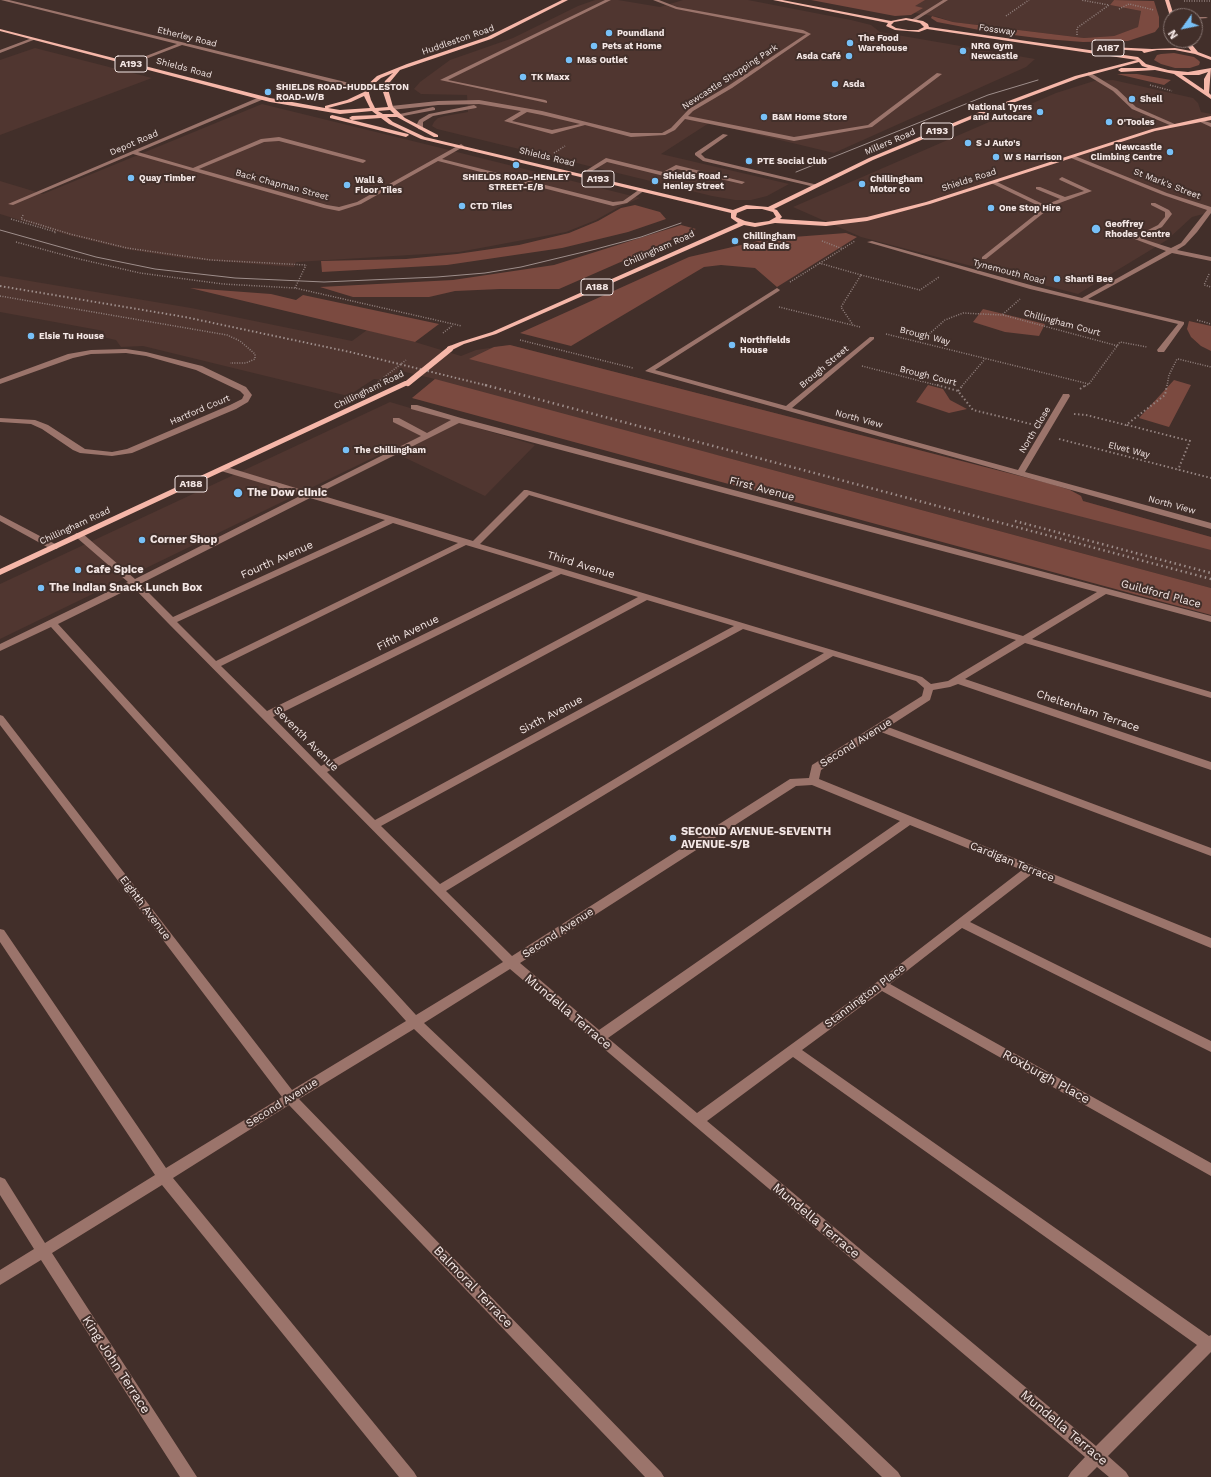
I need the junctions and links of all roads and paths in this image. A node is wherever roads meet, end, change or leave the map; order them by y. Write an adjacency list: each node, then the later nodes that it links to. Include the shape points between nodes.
1 (3, 0): 23 (street, Etherley Road)
2 (570, 0): 11 (main road, Huddleston Road)
3 (609, 0): 46 (street, via 443,80)
4 (655, 0): 14 (street, Newcastle Shopping Park, via 676,8)
5 (672, 0): 14 (street, Newcastle Shopping Park)
6 (779, 0): 18 (main road)
7 (946, 0): 17 (street)
8 (1029, 0): 16 (path)
9 (1081, 0): 21 (path, via 1109,5 1077,28)
10 (1167, 0): 12 (path)
11 (565, 1): 33 (main road, Huddleston Road, via 489,38)
12 (1211, 1)
13 (1119, 9): 15 (path, via 1129,4)
14 (700, 12): 56 (street, Newcastle Shopping Park, via 809,34)
15 (1163, 13)
16 (1006, 16)
17 (913, 20): 18 (main road); 19 (main road, via 924,23)
18 (891, 22): 19 (main road, via 888,25 898,30 913,31)
19 (926, 28): 24 (main road, Fossway / A187)
20 (0, 30): 22 (main road, Shields Road / A193)
21 (1077, 37)
22 (34, 40): 27 (street); 32 (main road, Shields Road / A193)
23 (181, 44): 32 (street); 41 (street, Etherley Road)
24 (1066, 47): 26 (main road, Fossway / A187); 31 (main road, Fossway / A187)
25 (1193, 48): 28 (main road)
26 (1151, 50): 28 (main road, A193, via 1166,46); 31 (main road, A193, via 1139,55)
27 (0, 52)
28 (1198, 53): 29 (main road, A193); 30 (main road, A193)
29 (1211, 54)
30 (1211, 59)
31 (1139, 60): 34 (main road, Millers Road / A193); 35 (main road, A193)
32 (130, 64): 44 (main road, Shields Road / A193)
33 (399, 69): 41 (main road, Huddleston Road, via 379,77); 50 (main road, via 386,87)
34 (1111, 70): 35 (main road, Millers Road / A193); 39 (main road, Millers Road / A193)
35 (1161, 71): 37 (main road, A193)
36 (1211, 71): 37 (main road, A193); 43 (main road, via 1206,82)
37 (1176, 73): 43 (main road)
38 (939, 74): 56 (street, via 870,126 802,138 794,139)
39 (1088, 74): 60 (street, via 1115,90 1134,108); 76 (main road, Millers Road / A193, via 984,112 871,159)
40 (1150, 85): 42 (path)
41 (367, 90): 49 (main road, Huddleston Road, via 335,106); 51 (main road, via 368,100)
42 (1176, 92)
43 (1209, 95)
44 (262, 98): 45 (main road, Shields Road / A193); 67 (street, Depot Road)
45 (270, 100): 49 (main road, Shields Road / A193); 53 (main road, Shields Road / A193)
46 (545, 102)
47 (478, 106): 48 (street, Newcastle Shopping Park); 54 (street, Newcastle Shopping Park); 62 (street, via 431,116 421,121)
48 (503, 106): 50 (street, Newcastle Shopping Park, via 479,102 454,102); 52 (street, Newcastle Shopping Park)
49 (308, 107): 51 (main road, Shields Road / A193, via 340,112)
50 (390, 108): 51 (main road, Shields Road); 54 (main road, Shields Road)
51 (374, 110): 55 (main road, Shields Road)
52 (528, 110): 59 (street, Newcastle Shopping Park); 59 (street, via 507,121 552,132)
53 (313, 114)
54 (398, 115): 55 (main road); 62 (main road, Shields Road / A193)
55 (381, 117): 64 (main road, Shields Road / A193); 64 (main road, via 330,117)
56 (683, 117): 59 (street, Newcastle Shopping Park, via 669,131 647,136)
57 (1211, 118): 58 (main road, Shields Road)
58 (1200, 120): 60 (main road, Shields Road); 61 (street)
59 (586, 125)
60 (1174, 125): 68 (main road, Shields Road)
61 (1211, 125)
62 (421, 129): 65 (main road, Shields Road / A193)
63 (725, 135): 76 (street, via 697,154 703,159)
64 (423, 138): 65 (main road, Shields Road / A193)
65 (448, 143): 66 (main road, Shields Road / A193)
66 (461, 146): 69 (street, Back Chapman Street); 72 (main road, Shields Road / A193)
67 (134, 153): 71 (street, Back Chapman Street); 80 (street, Depot Road)
68 (1072, 157): 75 (main road, Shields Road); 84 (street, St Mark's Street, via 1165,194)
69 (437, 159): 71 (street, Back Chapman Street, via 359,203 339,209); 78 (street, via 613,204 625,202)
70 (363, 161): 71 (street, via 279,139 263,140)
71 (192, 170)
72 (582, 175): 74 (street, via 606,160 664,174 676,167); 78 (main road, Shields Road / A193)
73 (1062, 179): 79 (street, via 1089,191)
74 (742, 182)
75 (993, 182): 82 (street); 87 (main road, Shields Road, via 898,212 867,219 819,224)
76 (815, 186): 83 (main road, Millers Road / A193)
77 (1038, 188): 79 (street)
78 (642, 190): 85 (main road, Shields Road / A193)
79 (1066, 200): 82 (street)
80 (12, 204): 101 (path, bridge, via 26,208 22,219 127,248 205,260 306,265)
81 (1153, 204): 93 (street, via 1167,211 1168,217 1160,226 1135,238)
82 (1044, 207): 94 (street, via 1043,212)
83 (770, 208): 85 (main road, via 750,206); 87 (main road, via 778,214 779,217)
84 (1211, 209): 93 (street, via 1188,240)
85 (734, 212): 88 (main road, via 733,216)
86 (11, 219): 89 (path, via 56,232)
87 (775, 221): 88 (main road, Shields Road, via 761,225)
88 (743, 223): 115 (main road, Chillingham Road / A188)
89 (54, 233)
90 (858, 239): 96 (path)
91 (16, 242): 101 (path, via 140,273 223,284)
92 (870, 242): 97 (street, Tynemouth Road)
93 (1172, 250): 95 (street); 105 (street)
94 (984, 258)
95 (1211, 259)
96 (819, 263): 99 (path); 103 (path)
97 (954, 267): 99 (path, via 920,290); 102 (street, Tynemouth Road)
98 (1211, 271): 100 (path, via 1204,285)
99 (861, 275): 111 (path, via 841,306)
100 (1211, 287)
101 (295, 288): 109 (path)
102 (1032, 288): 105 (street, Tynemouth Road); 107 (path, Chillingham Court)
103 (777, 290): 106 (street)
104 (0, 296): 123 (path, via 227,335 255,354 255,359 246,363)
105 (1082, 300): 119 (street, Tynemouth Road, via 1182,323)
106 (758, 302): 111 (path); 125 (street)
107 (1002, 314): 117 (path, Chillingham Court, via 963,313 945,320); 118 (path, Chillingham Court)
108 (1211, 321): 110 (path)
109 (453, 324): 114 (path); 115 (path)
110 (1210, 324)
111 (853, 326): 112 (path)
112 (866, 329)
113 (880, 332): 117 (path, Brough Way)
114 (442, 333)
115 (494, 333): 125 (path); 138 (main road, Chillingham Road / A188, bridge, via 450,349 408,383)
116 (872, 338): 122 (street, Brough Street)
117 (920, 342): 120 (path, Brough Way)
118 (1118, 346): 119 (path, Chillingham Court, via 1120,342); 120 (path, Brough Way, via 1089,384)
119 (1161, 350): 121 (path)
120 (986, 358): 127 (path)
121 (1178, 359): 124 (path); 135 (path, via 1169,375 1165,394)
122 (844, 362): 127 (path, Brough Court); 130 (street, Brough Street)
123 (228, 363)
124 (1211, 367)
125 (649, 371): 130 (street, North View)
126 (0, 382): 132 (street, Hartford Court, via 62,359 105,350 135,352 199,368 243,388 248,395 240,403 129,451 112,454 83,451 45,427 32,422)
127 (958, 391): 136 (path, Brough Court, via 973,410)
128 (1066, 396): 131 (street, North Close)
129 (414, 407): 134 (street, First Avenue)
130 (787, 410): 140 (street, North View)
131 (1056, 413): 135 (path, via 1086,415); 136 (street, North Close)
132 (0, 420)
133 (396, 420): 137 (street)
134 (458, 420): 137 (street); 152 (street, First Avenue)
135 (1126, 425): 139 (path, via 1190,441)
136 (1045, 432): 139 (path, Elvet Way); 140 (street, North Close)
137 (428, 436): 142 (street)
138 (224, 469): 142 (street, Third Avenue); 146 (main road, Chillingham Road / A188)
139 (1178, 470): 141 (path, Elvet Way)
140 (1020, 474): 145 (street, North View)
141 (1211, 478)
142 (309, 495): 144 (street, Third Avenue); 151 (street)
143 (0, 518): 148 (street)
144 (393, 520): 147 (street, Third Avenue); 155 (street, Fourth Avenue)
145 (1211, 526)
146 (80, 535): 148 (main road, Chillingham Road / A188); 151 (street, Seventh Avenue)
147 (470, 544): 149 (street, Third Avenue); 158 (street, via 527,492); 161 (street)
148 (54, 546): 150 (main road, Chillingham Road / A188)
149 (560, 571): 153 (street, Third Avenue); 165 (street, Fifth Avenue)
150 (0, 572)
151 (134, 583): 155 (street, Seventh Avenue); 156 (street)
152 (1104, 591): 154 (street, Guildford Place); 158 (street)
153 (644, 597): 157 (street, Third Avenue); 169 (street)
154 (1211, 620)
155 (171, 621): 161 (street, Seventh Avenue)
156 (52, 623): 159 (street); 181 (street)
157 (741, 626): 160 (street, Third Avenue); 172 (street, Sixth Avenue)
158 (1025, 639): 162 (street); 164 (street)
159 (0, 648)
160 (831, 653): 163 (street, Third Avenue, via 919,679); 175 (street)
161 (215, 665): 165 (street, Seventh Avenue)
162 (957, 680): 163 (street, via 950,684); 168 (street, Cheltenham Terrace)
163 (929, 687): 167 (street, Second Avenue, via 927,698)
164 (1211, 696)
165 (266, 716): 169 (street, Seventh Avenue)
166 (0, 718): 185 (street, Eighth Avenue)
167 (881, 728): 170 (street, Second Avenue, via 816,768); 173 (street)
168 (1211, 766)
169 (320, 771): 172 (street, Seventh Avenue)
170 (813, 781): 171 (street, Cardigan Terrace); 179 (street, Second Avenue, via 794,782)
171 (909, 820): 174 (street, Cardigan Terrace); 182 (street)
172 (374, 825): 175 (street, Seventh Avenue)
173 (1211, 852)
174 (1031, 869): 176 (street, Stannington Place); 178 (street, Cardigan Terrace)
175 (439, 890): 179 (street, Seventh Avenue)
176 (962, 923): 180 (street, Stannington Place); 183 (street)
177 (0, 933): 188 (street)
178 (1211, 943)
179 (512, 963): 181 (street, Second Avenue); 182 (street, Mundella Terrace)
180 (881, 985): 184 (street, Stannington Place); 187 (street, Roxburgh Place)
181 (415, 1022): 185 (street, Second Avenue); 197 (street)
182 (599, 1037): 186 (street, Mundella Terrace)
183 (1211, 1047)
184 (793, 1050): 186 (street, Stannington Place); 192 (street)
185 (290, 1098): 188 (street, Second Avenue); 196 (street, Balmoral Terrace)
186 (697, 1122): 193 (street, Mundella Terrace)
187 (1211, 1170)
188 (164, 1177): 190 (street, Second Avenue); 195 (street)
189 (0, 1182): 190 (street, King John Terrace)
190 (42, 1252): 191 (street, Second Avenue); 194 (street, King John Terrace)
191 (0, 1278)
192 (1210, 1343): 193 (street)
193 (1097, 1456): 198 (street); 199 (street, Mundella Terrace)
194 (189, 1477)
195 (408, 1477)
196 (656, 1477)
197 (893, 1477)
198 (1076, 1477)
199 (1121, 1477)

